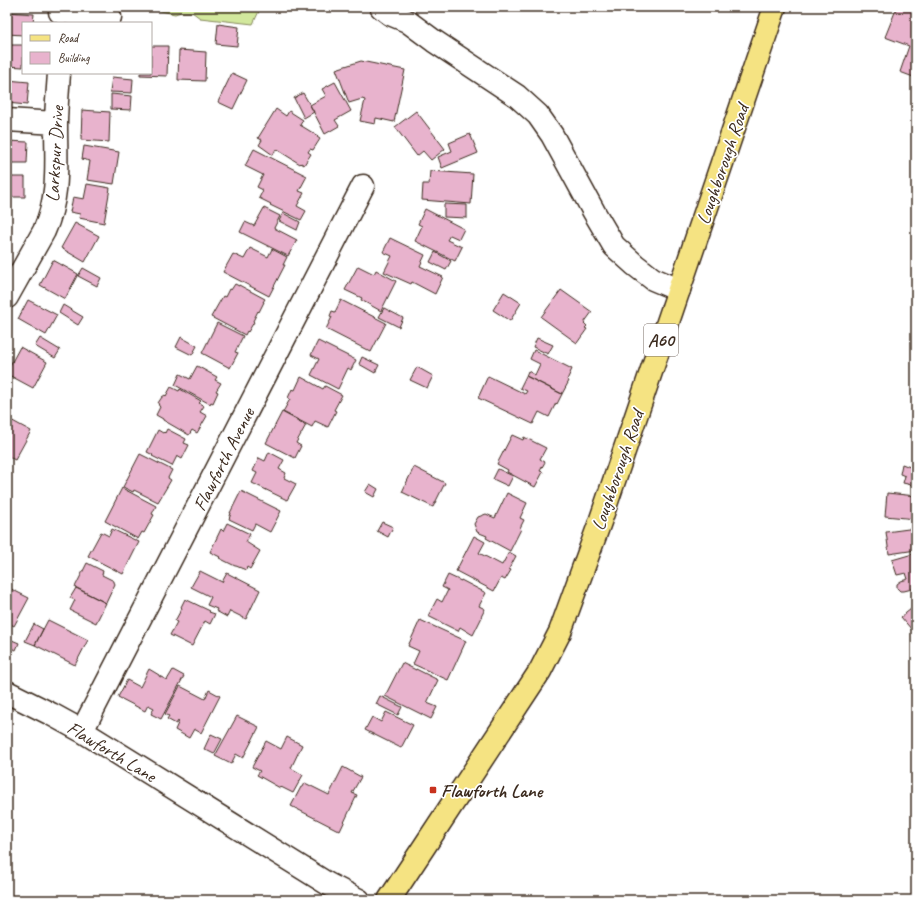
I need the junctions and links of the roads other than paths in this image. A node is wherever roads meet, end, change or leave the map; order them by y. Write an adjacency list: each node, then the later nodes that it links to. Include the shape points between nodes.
1 (381, 7): 4 (street, via 390,14)
2 (775, 7): 10 (main road, Loughborough Road / A60)
3 (60, 14): 5 (street)
4 (408, 14): 10 (street, via 434,41 517,96 538,115 552,135 614,246 653,279)
5 (110, 16)
6 (59, 74): 8 (street, Larkspur Drive)
7 (7, 120): 8 (street)
8 (56, 123): 11 (street, Larkspur Drive, via 57,177 48,222)
9 (363, 186): 13 (street, Flawforth Avenue)
10 (679, 290): 15 (main road, Loughborough Road / A60, via 560,632 540,671)
11 (7, 297)
12 (7, 692): 13 (street, Flawforth Lane)
13 (82, 731): 14 (street, Flawforth Lane, via 328,884)
14 (359, 900)
15 (389, 900)

